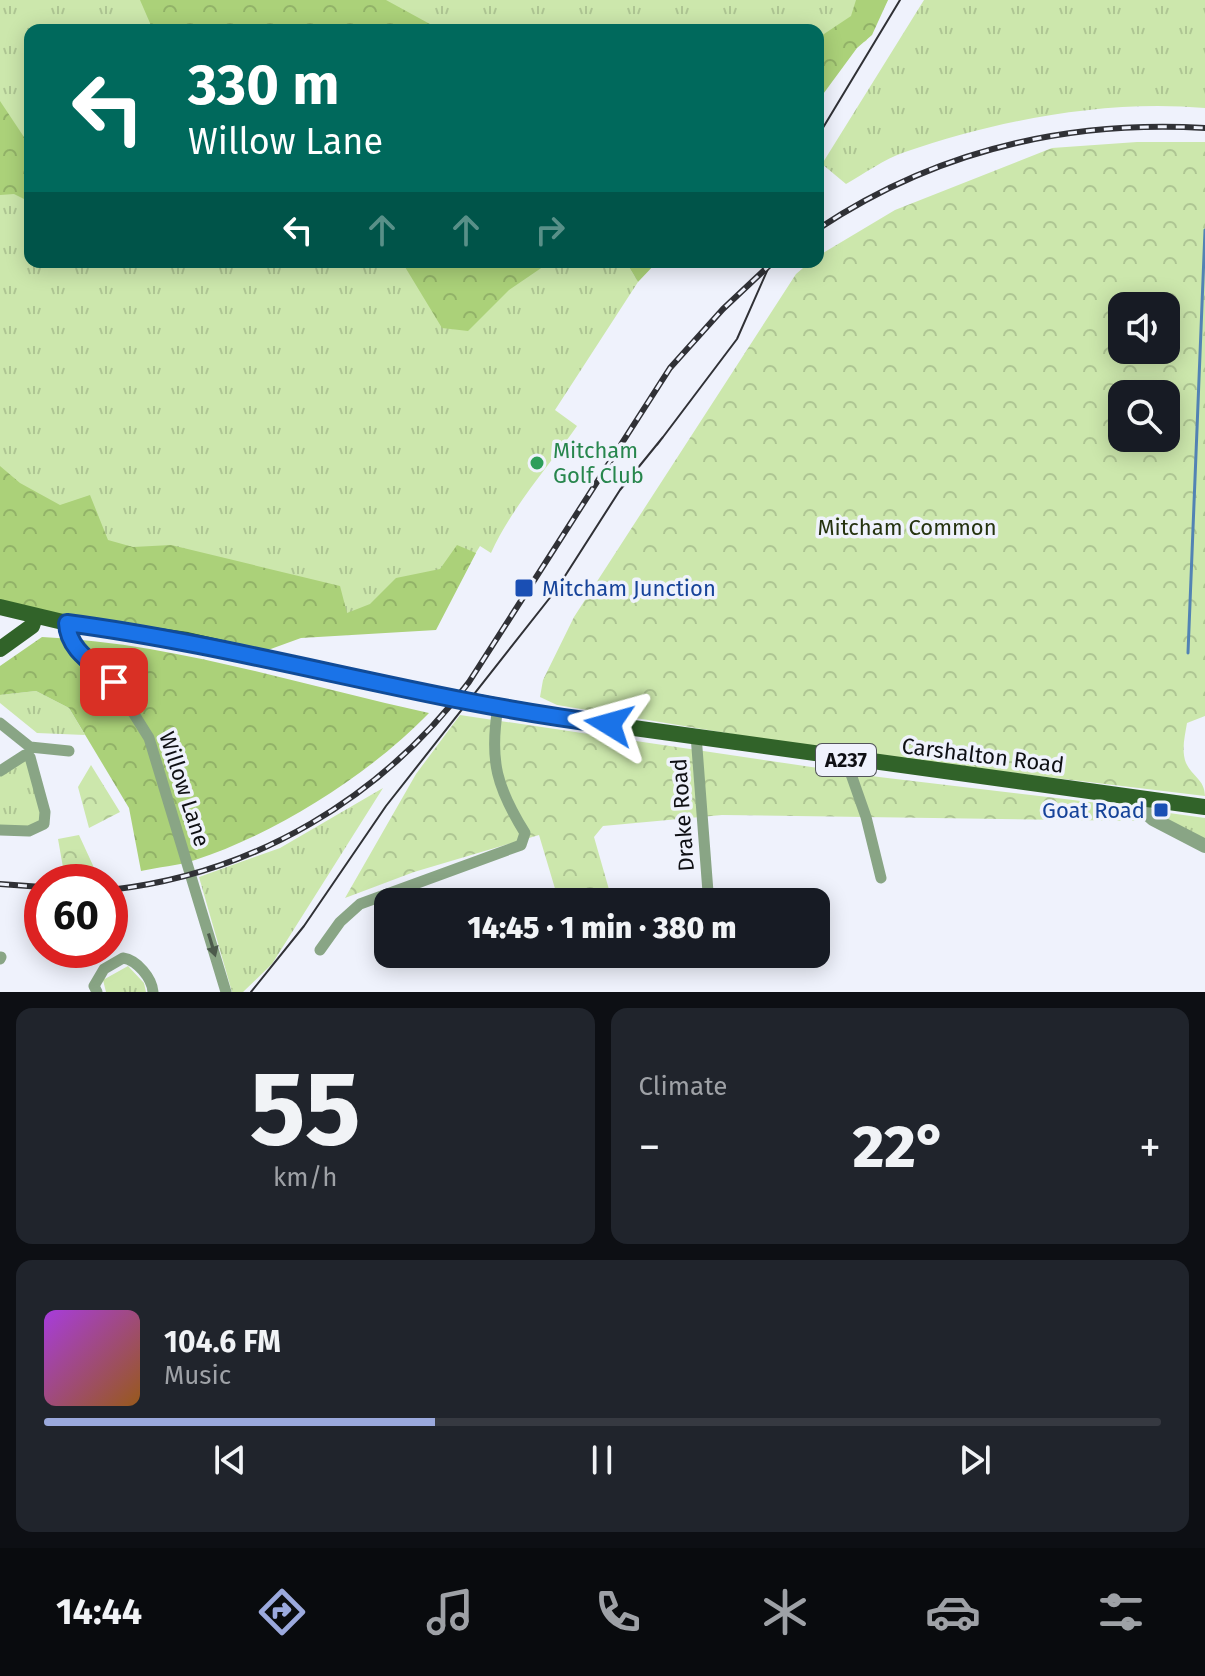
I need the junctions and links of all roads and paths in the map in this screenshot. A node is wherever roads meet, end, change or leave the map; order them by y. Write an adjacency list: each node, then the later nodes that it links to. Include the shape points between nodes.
1 (0, 607): 2 (main road, Carshalton Road / A237)
2 (35, 617): 3 (main road, Carshalton Road / A237); 4 (main road, via 32,626)
3 (67, 623): 5 (main road, Carshalton Road / A237, via 187,640); 21 (street, Willow Lane, one-way to 21, via 70,642 114,682 142,721)
4 (0, 649)
5 (494, 706): 7 (main road, Carshalton Road / A237); 18 (street, via 499,787 525,833 521,845 360,904)
6 (0, 723): 8 (street)
7 (696, 735): 10 (main road, Carshalton Road / A237); 17 (street, Drake Road)
8 (29, 751): 9 (street); 11 (street); 14 (street, via 44,824 29,831)
9 (69, 751)
10 (846, 760): 12 (main road, Carshalton Road / A237); 16 (street)
11 (0, 771)
12 (1127, 796): 13 (main road, Carshalton Road / A237); 15 (street, via 1153,819)
13 (1205, 807)
14 (0, 830)
15 (1205, 846)
16 (881, 878)
17 (708, 888)
18 (320, 950)
19 (97, 992): 20 (street, via 97,975 123,958 142,971)
20 (153, 992)
21 (226, 992)

